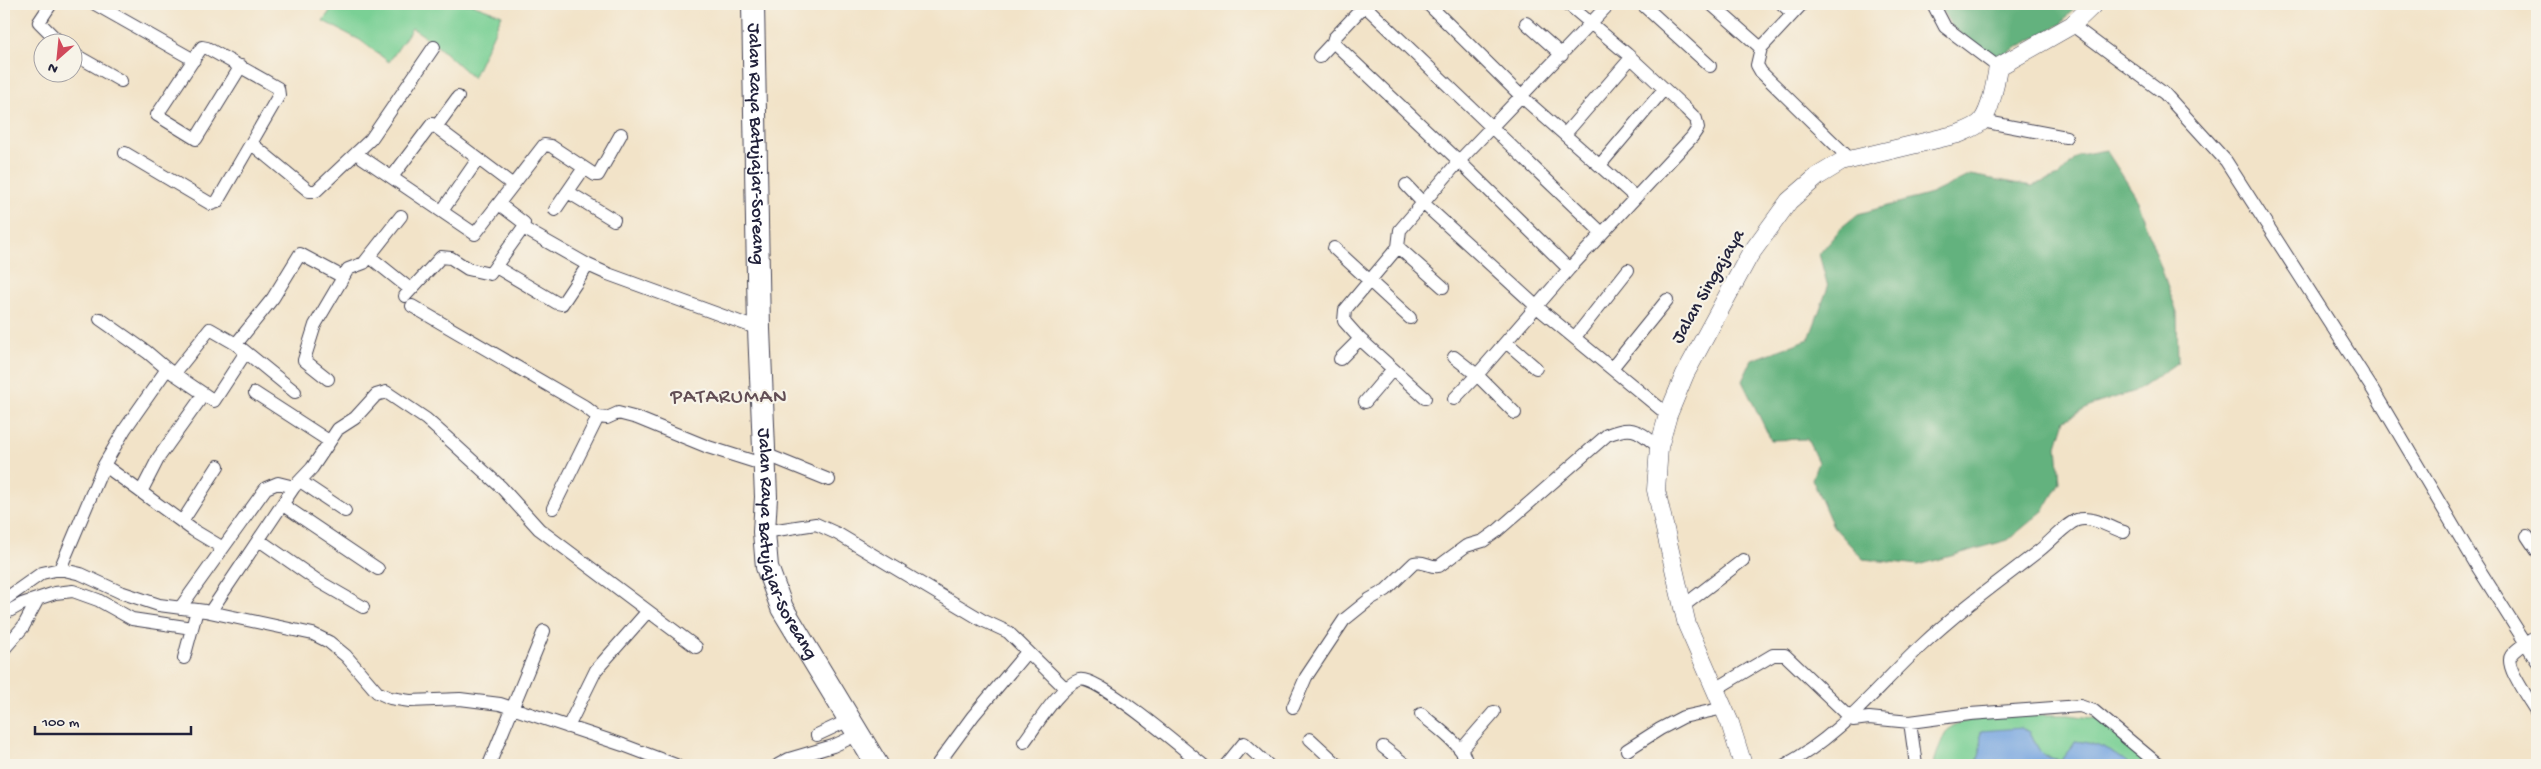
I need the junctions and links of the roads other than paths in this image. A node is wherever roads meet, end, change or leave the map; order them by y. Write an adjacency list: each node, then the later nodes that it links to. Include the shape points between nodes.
1 (51, 4): 18 (street, via 38,22)
2 (95, 4): 26 (street)
3 (753, 4): 76 (highway, Jalan Raya Batujajar-Soreang)
4 (1364, 4): 19 (street); 36 (street)
5 (1428, 4): 33 (street)
6 (1568, 4): 16 (street)
7 (1609, 4): 16 (street)
8 (1642, 4): 28 (street)
9 (1711, 4): 21 (street)
10 (1782, 4): 14 (street)
11 (1802, 4): 14 (street)
12 (1933, 4): 29 (street, via 1945,27)
13 (2094, 4): 17 (street)
14 (1792, 13): 21 (street)
15 (1526, 23): 22 (street)
16 (1591, 23): 22 (street); 24 (street)
17 (2072, 25): 29 (street); 133 (street, via 2165,94 2226,161 2373,390 2477,566)
18 (48, 32)
19 (1333, 42): 23 (street); 45 (street)
20 (434, 47): 41 (street, via 371,139)
21 (1761, 48): 44 (street, via 1758,68)
22 (1562, 55): 33 (street)
23 (1319, 57)
24 (1632, 58): 31 (street); 38 (street)
25 (82, 59): 30 (street)
26 (194, 60): 27 (street, via 202,47); 27 (street, via 157,115 196,139)
27 (241, 66): 40 (street, via 279,91)
28 (1710, 66)
29 (1998, 68): 34 (street, via 1994,90)
30 (121, 81)
31 (1664, 89): 46 (street); 52 (street, via 1696,119 1698,128)
32 (458, 97): 35 (street)
33 (1522, 97): 36 (street); 38 (street)
34 (1982, 120): 39 (street); 44 (street, Jalan Singajaya, via 1958,134)
35 (436, 127): 43 (street); 48 (street, via 429,125)
36 (1491, 129): 45 (street); 60 (street)
37 (621, 134): 47 (street, via 598,175)
38 (1565, 134): 46 (street)
39 (2066, 137)
40 (252, 144): 41 (street, via 312,192); 42 (street, via 217,202 211,204)
41 (357, 152): 48 (street)
42 (126, 153)
43 (478, 159): 49 (street); 56 (street)
44 (1850, 159): 97 (street, Jalan Singajaya, via 1818,176 1789,201 1764,233 1689,365)
45 (1459, 161): 53 (street); 66 (street)
46 (1600, 165): 52 (street)
47 (584, 168): 49 (street, via 551,146 544,145); 51 (street)
48 (392, 177): 56 (street)
49 (513, 185): 54 (street)
50 (1406, 185): 53 (street)
51 (568, 192): 55 (street); 58 (street)
52 (1635, 197): 60 (street)
53 (1423, 203): 61 (street, via 1400,230); 73 (street)
54 (499, 204): 56 (street, via 475,234); 59 (street, via 524,223)
55 (555, 210)
56 (442, 211)
57 (401, 216): 63 (street)
58 (614, 220)
59 (523, 228): 64 (street); 65 (street)
60 (1602, 233): 66 (street)
61 (1398, 247): 69 (street); 70 (street)
62 (1334, 248): 69 (street)
63 (370, 257): 65 (street, via 407,292 441,257 451,258 468,269 485,274 490,274); 68 (street, via 362,266 348,270)
64 (588, 265): 65 (street, via 562,304); 76 (street)
65 (496, 267)
66 (1568, 269): 73 (street)
67 (1628, 270): 77 (street)
68 (343, 277): 80 (street, via 300,254 273,298); 89 (street, via 316,325 304,360)
69 (1370, 282): 74 (street); 78 (street, via 1343,316)
70 (1443, 287)
71 (1667, 300): 86 (street)
72 (412, 306): 98 (street)
73 (1537, 307): 77 (street); 79 (street)
74 (1410, 318)
75 (100, 320): 87 (street)
76 (759, 330): 101 (highway, Jalan Raya Batujajar-Soreang)
77 (1575, 337): 86 (street)
78 (1360, 339): 83 (street); 84 (street)
79 (1506, 342): 85 (street); 88 (street)
80 (236, 344): 81 (street); 87 (street, via 210,329)
81 (246, 352): 90 (street); 92 (street, via 214,401)
82 (1454, 357): 88 (street)
83 (1340, 358)
84 (1394, 368): 93 (street); 95 (street)
85 (1536, 368)
86 (1612, 368): 97 (street)
87 (171, 372): 92 (street); 102 (street, via 124,429)
88 (1477, 375): 94 (street); 96 (street)
89 (328, 379)
90 (296, 392)
91 (255, 393): 99 (street)
92 (204, 394): 106 (street, via 159,457)
93 (1425, 398)
94 (1454, 399)
95 (1365, 402)
96 (1515, 413)
97 (1668, 415): 100 (street, Jalan Singajaya)
98 (598, 417): 101 (street, via 607,418 618,413 708,447); 108 (street)
99 (329, 441): 105 (street); 127 (street, via 376,395 386,392 426,419 501,487 539,528)
100 (1659, 447): 124 (street, Jalan Singajaya, via 1656,490); 141 (street, via 1636,430 1608,435 1490,536 1466,546 1440,566 1420,561 1414,563 1386,590 1344,620 1306,677)
101 (765, 460): 104 (street); 111 (highway, Jalan Raya Batujajar-Soreang)
102 (104, 465): 106 (street); 118 (street)
103 (218, 466): 110 (street)
104 (829, 480)
105 (297, 484): 107 (street); 109 (street); 115 (street, via 278,483 266,488)
106 (141, 492): 110 (street)
107 (283, 504): 114 (street); 119 (street)
108 (553, 508)
109 (346, 510)
110 (182, 522): 115 (street)
111 (764, 532): 136 (street, via 816,524 838,534 982,620 1002,628); 150 (highway, Jalan Raya Batujajar-Soreang, via 768,572 782,608)
112 (2124, 532): 147 (street, via 2088,519 2069,524 1922,645)
113 (2527, 536): 116 (street)
114 (259, 540): 123 (street, via 318,581); 128 (street)
115 (223, 548): 125 (street)
116 (2537, 551)
117 (1744, 560): 124 (street)
118 (60, 568): 120 (street); 122 (street, via 42,573)
119 (378, 570)
120 (139, 598): 125 (street); 130 (street)
121 (38, 599): 129 (street); 130 (street, via 73,591 98,600); 135 (street, via 23,627)
122 (4, 600)
123 (363, 607)
124 (1682, 607): 140 (street, Jalan Singajaya)
125 (180, 608): 126 (street)
126 (197, 610): 128 (street); 131 (street)
127 (648, 611): 134 (street); 149 (street, via 596,670)
128 (210, 612): 142 (street, via 313,634 335,647 377,692 390,698 479,700)
129 (4, 614)
130 (132, 619): 131 (street)
131 (192, 628): 137 (street)
132 (544, 631): 142 (street)
133 (2532, 640): 138 (street); 145 (street, via 2511,655 2509,662)
134 (696, 647)
135 (4, 649)
136 (1027, 652): 139 (street); 162 (street)
137 (184, 658)
138 (2537, 661)
139 (1065, 688): 153 (street); 157 (street, via 1085,678 1096,683)
140 (1714, 690): 143 (street, Jalan Singajaya); 147 (street, via 1773,655 1785,655 1800,666)
141 (1294, 707)
142 (514, 708): 149 (street); 158 (street)
143 (1724, 708): 156 (street, via 1683,717); 168 (street, Jalan Singajaya)
144 (1494, 712): 155 (street)
145 (2537, 713)
146 (1421, 714): 155 (street)
147 (1850, 718): 148 (street); 169 (street)
148 (1910, 722): 170 (street); 171 (street, via 2080,706 2094,711)
149 (568, 727): 159 (street)
150 (854, 727): 151 (street); 160 (street, via 833,746); 161 (highway, Jalan Raya Batujajar-Soreang)
151 (817, 735)
152 (1310, 740): 165 (street)
153 (1024, 742)
154 (1383, 747): 166 (street)
155 (1461, 750): 167 (street, via 1467,757)
156 (1627, 750)
157 (1198, 764)
158 (489, 765)
159 (676, 765)
160 (778, 765)
161 (878, 765)
162 (937, 765)
163 (1226, 765): 164 (street, via 1244,743)
164 (1268, 765)
165 (1338, 765)
166 (1406, 765)
167 (1466, 765)
168 (1743, 765)
169 (1785, 765)
170 (1916, 765)
171 (2159, 765)

